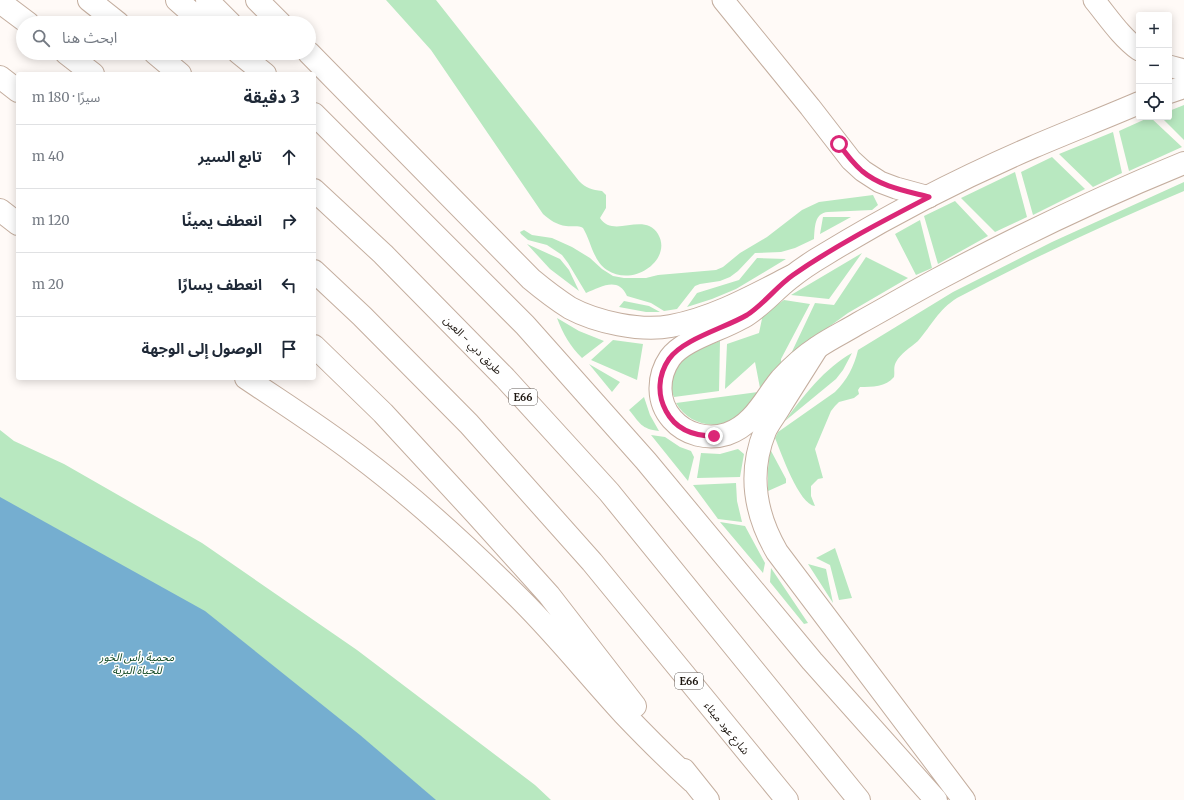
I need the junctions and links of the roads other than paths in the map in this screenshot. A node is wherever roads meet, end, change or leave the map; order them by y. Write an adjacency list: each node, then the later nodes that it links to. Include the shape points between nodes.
1 (89, 0): 9 (main road)
2 (177, 0): 10 (main road)
3 (207, 0): 11 (main road)
4 (257, 0): 12 (main road)
5 (723, 0): 33 (street, via 862,172 896,188)
6 (1094, 0): 13 (street)
7 (0, 2): 8 (main road)
8 (19, 16)
9 (109, 16)
10 (195, 16)
11 (223, 16)
12 (273, 16)
13 (1136, 48)
14 (75, 60): 21 (main road)
15 (163, 60): 22 (main road)
16 (248, 60): 23 (main road)
17 (265, 60): 24 (main road)
18 (316, 60): 37 (main road, via 531,279 571,308 619,325 669,327 724,309)
19 (1172, 67): 20 (street)
20 (1184, 70)
21 (90, 72)
22 (178, 72)
23 (263, 72)
24 (276, 72)
25 (0, 77): 27 (main road)
26 (1184, 86): 28 (main road)
27 (16, 89)
28 (1172, 91)
29 (1136, 104): 33 (main road, via 1034,146)
30 (316, 116): 45 (main road, via 525,325 646,461 807,655)
31 (1184, 163): 39 (main road, via 1060,217 993,250)
32 (316, 192): 44 (main road, طريق دبي - العين / E66, via 383,254 505,378 609,492)
33 (929, 197): 37 (main road, via 868,228)
34 (0, 210): 35 (main road)
35 (16, 222)
36 (316, 273): 43 (main road, شارع عود ميثاء / E66, via 469,424 592,562)
37 (792, 276): 39 (main road, via 749,313 675,352 664,369 661,380 660,390 666,412 681,428 691,433 702,436 727,434 748,422 793,366)
38 (316, 348): 41 (main road, via 383,413 549,595)
39 (817, 348): 46 (main road, via 766,430 760,448 755,484 761,519 777,552)
40 (249, 380): 41 (main road, via 323,429 422,507 523,602 623,713)
41 (693, 782): 42 (main road)
42 (708, 800)
43 (787, 800)
44 (859, 800)
45 (936, 800)
46 (964, 800)

